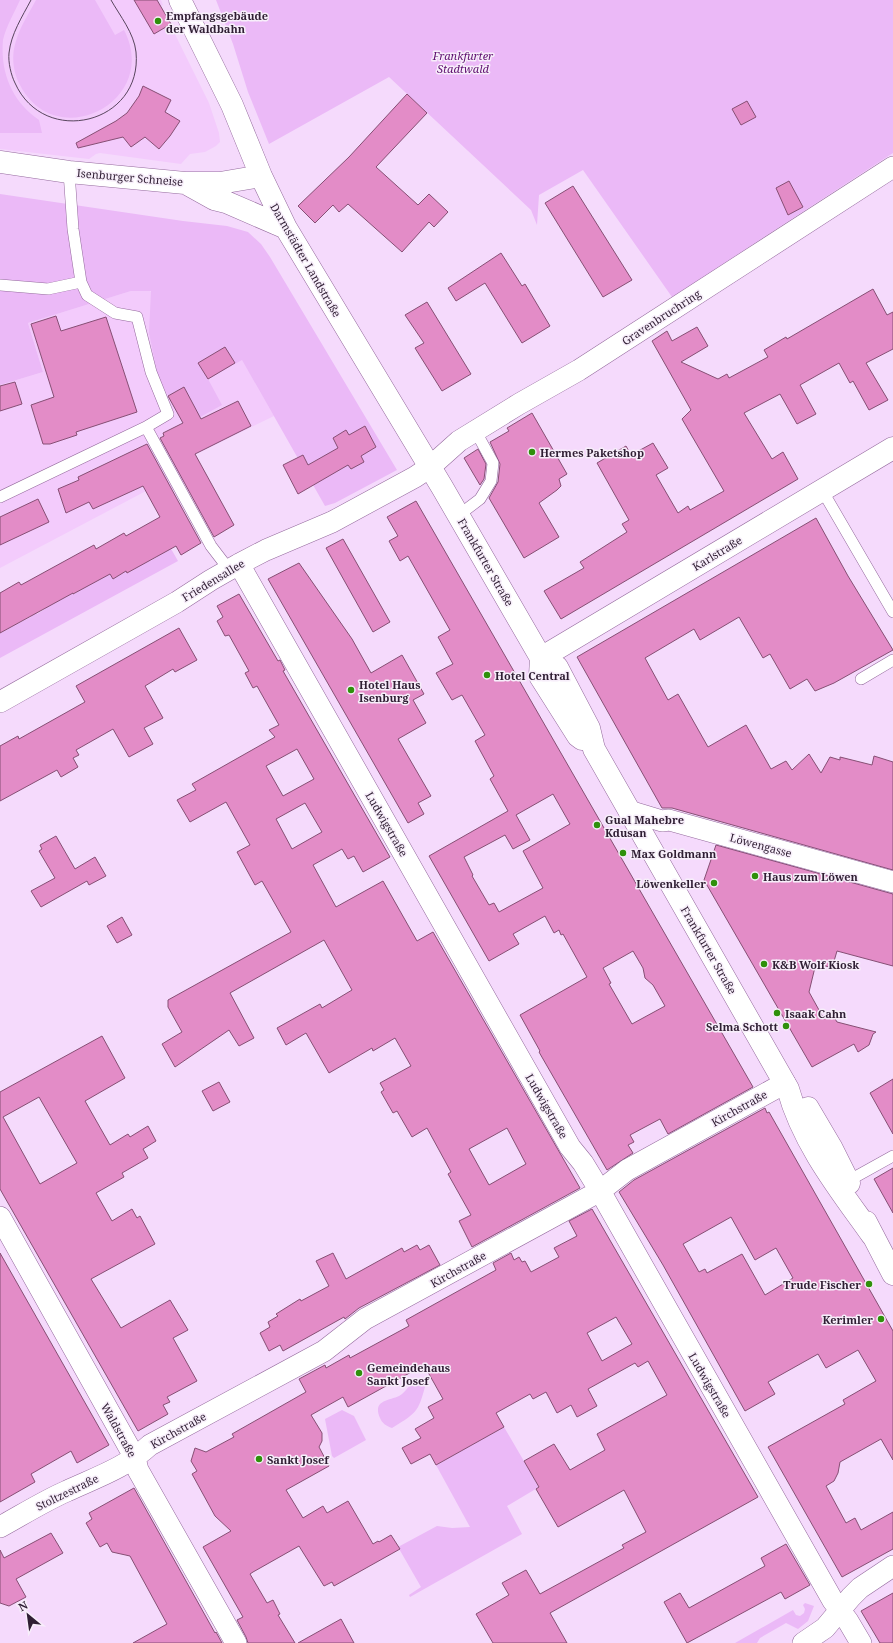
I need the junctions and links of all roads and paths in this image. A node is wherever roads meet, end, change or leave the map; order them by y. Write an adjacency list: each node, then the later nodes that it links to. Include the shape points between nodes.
1 (180, 0): 5 (main road, Darmstädter Landstraße, via 232,105)
2 (0, 162): 4 (main road, Isenburger Schneise)
3 (893, 167): 11 (street, Gravenbruchring, via 579,370)
4 (69, 172): 6 (main road, Isenburger Schneise); 8 (lane, via 73,229)
5 (261, 176): 6 (main road, Isenburger Schneise, via 220,183); 7 (main road, Darmstädter Landstraße)
6 (185, 183): 7 (main road, via 214,199)
7 (286, 228): 13 (main road, Darmstädter Landstraße)
8 (81, 282): 9 (lane, via 48,289); 10 (lane, via 87,295 115,313 137,317 151,372 168,414)
9 (0, 285)
10 (146, 427): 15 (lane); 17 (lane, via 210,546 224,563)
11 (476, 432): 13 (street, Gravenbruchring, via 452,447); 16 (lane, via 493,463 492,481 480,499)
12 (892, 450): 14 (main road, Karlstraße)
13 (430, 467): 16 (main road, Frankfurter Straße); 17 (street, Friedensallee, via 332,522 266,550)
14 (822, 490): 18 (lane); 19 (main road, Karlstraße)
15 (0, 497)
16 (459, 515): 19 (main road, Frankfurter Straße)
17 (233, 568): 22 (street, Friedensallee); 28 (street, Ludwigstraße, via 570,1147)
18 (893, 612)
19 (542, 658): 23 (main road, Frankfurter Straße, via 540,676 578,736 594,749)
20 (893, 660): 21 (lane)
21 (861, 679)
22 (0, 702)
23 (629, 811): 24 (street, Löwengasse); 25 (main road, Frankfurter Straße)
24 (893, 882)
25 (787, 1086): 27 (main road, Frankfurter Straße, via 805,1104); 28 (street, Kirchstraße, via 628,1170); 30 (main road, Frankfurter Straße, via 794,1110 816,1154)
26 (893, 1156): 27 (lane)
27 (848, 1181): 30 (main road, Frankfurter Straße)
28 (600, 1191): 32 (street, Kirchstraße, via 365,1319 324,1351 150,1445); 35 (street, Ludwigstraße)
29 (0, 1217): 32 (street, Waldstraße)
30 (872, 1235): 31 (main road, Frankfurter Straße)
31 (890, 1261)
32 (135, 1458): 33 (street, Stoltzestraße, via 98,1478 66,1491); 36 (street, Waldstraße, via 139,1471)
33 (0, 1527)
34 (893, 1566): 35 (street, via 860,1588)
35 (840, 1610): 37 (street, via 825,1628); 38 (street, Ludwigstraße)
36 (236, 1643)
37 (803, 1643)
38 (861, 1643)

